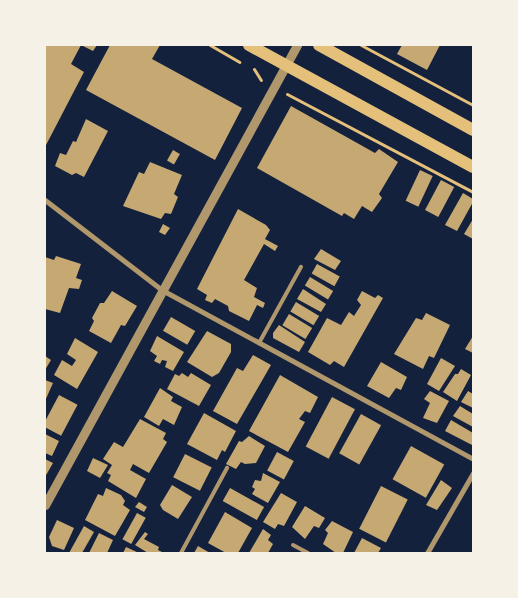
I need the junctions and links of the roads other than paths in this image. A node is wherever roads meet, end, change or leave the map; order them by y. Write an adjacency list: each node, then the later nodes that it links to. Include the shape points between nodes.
1 (249, 45): 4 (main road)
2 (296, 45): 4 (street)
3 (319, 45): 5 (main road)
4 (286, 65): 6 (main road); 9 (street)
5 (473, 130)
6 (473, 167)
7 (45, 200): 9 (street)
8 (301, 267): 10 (lane)
9 (162, 290): 10 (street); 14 (street)
10 (259, 343): 11 (street)
11 (473, 459)
12 (227, 468): 16 (lane)
13 (473, 473): 18 (street)
14 (45, 505)
15 (293, 545): 17 (lane)
16 (181, 553)
17 (308, 553)
18 (427, 553)

